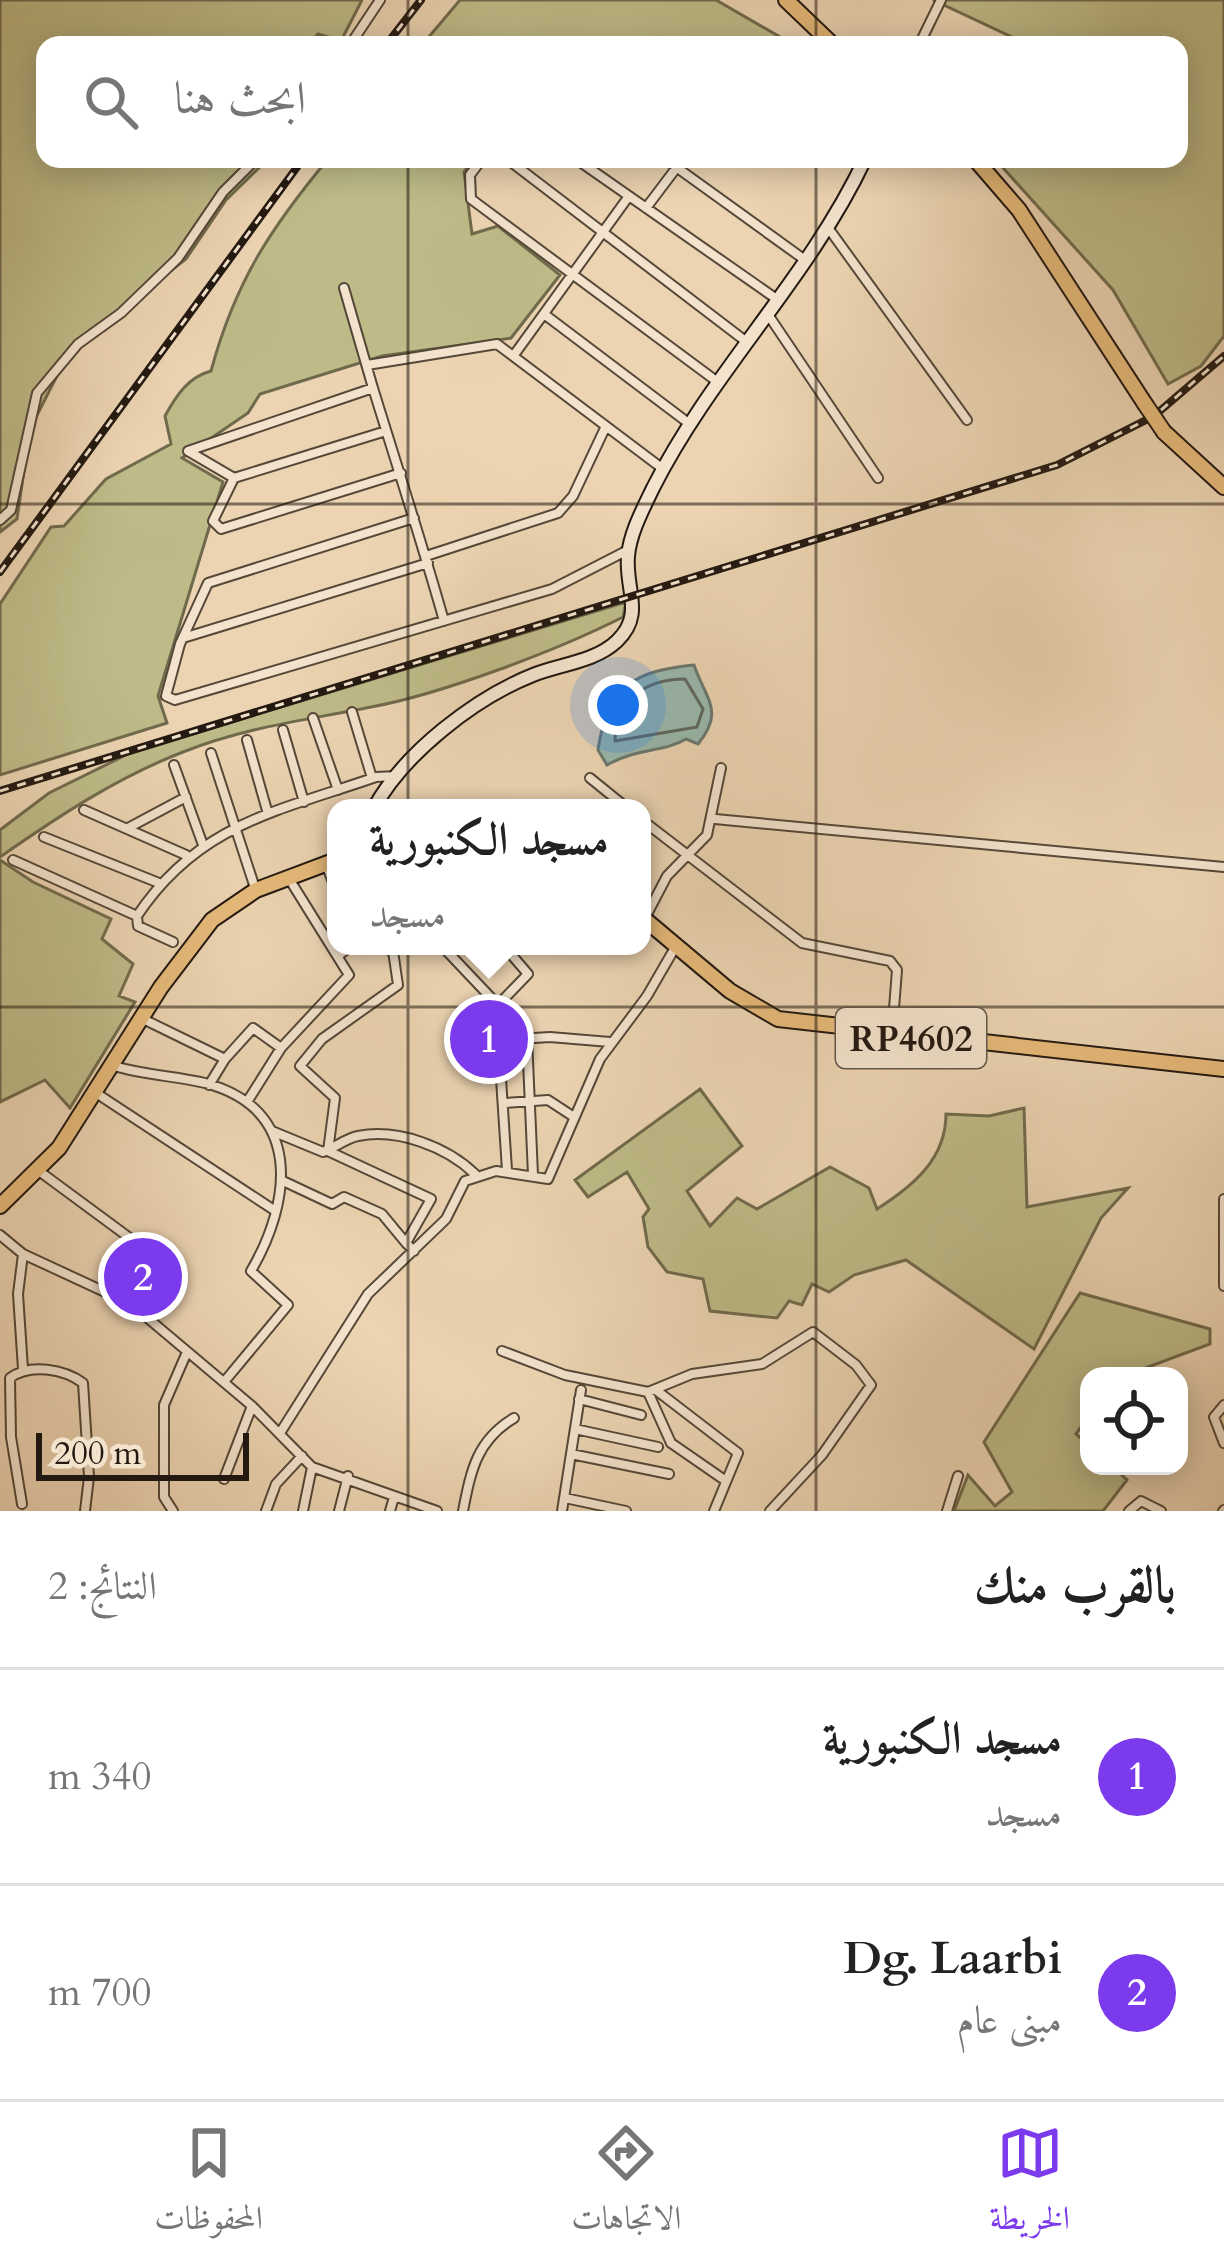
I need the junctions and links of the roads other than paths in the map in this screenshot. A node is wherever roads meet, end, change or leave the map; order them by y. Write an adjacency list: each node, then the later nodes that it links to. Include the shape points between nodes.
1 (380, 0): 4 (street)
2 (786, 0): 5 (main road)
3 (941, 0): 6 (street)
4 (356, 36)
5 (824, 36)
6 (923, 36)
7 (247, 168): 40 (street, via 178,258 78,344 37,393 10,510)
8 (475, 168): 20 (street, via 471,200)
9 (519, 168): 18 (street)
10 (589, 168): 15 (street)
11 (676, 168): 16 (street)
12 (686, 168): 19 (street)
13 (860, 168): 17 (main road)
14 (982, 168): 38 (main road, bridge, via 1027,222 1164,432)
15 (629, 196): 16 (street); 18 (street)
16 (646, 208): 22 (street)
17 (829, 229): 19 (main road); 30 (street)
18 (606, 232): 20 (street); 25 (street)
19 (807, 261): 22 (main road)
20 (575, 273): 23 (street); 28 (street)
21 (344, 288): 27 (street)
22 (779, 301): 24 (main road)
23 (544, 314): 26 (street); 31 (street)
24 (769, 316): 25 (main road); 37 (street)
25 (748, 344): 28 (main road)
26 (514, 355): 27 (street, via 483,342); 32 (street)
27 (367, 365): 29 (street)
28 (719, 383): 31 (main road)
29 (373, 388): 33 (street); 36 (street, via 189,448)
30 (968, 420)
31 (691, 424): 34 (main road)
32 (606, 426): 34 (street); 42 (street, via 558,513)
33 (386, 430): 35 (street); 36 (street)
34 (663, 469): 41 (main road)
35 (400, 473): 36 (street, via 221,529 213,521); 39 (street)
36 (234, 478)
37 (878, 478)
38 (1224, 488)
39 (414, 518): 42 (street); 44 (street, via 208,583)
40 (0, 520)
41 (629, 549): 43 (street, via 574,581); 52 (main road, via 635,614 619,639 503,690)
42 (427, 560): 43 (street); 44 (street)
43 (444, 621): 44 (street, via 175,700 166,692)
44 (183, 638)
45 (352, 712): 53 (street)
46 (313, 718): 55 (street)
47 (283, 730): 59 (street)
48 (247, 740): 61 (street)
49 (211, 753): 65 (street)
50 (174, 765): 56 (street)
51 (721, 768): 62 (street)
52 (397, 776): 53 (street); 57 (main road)
53 (372, 778): 55 (street)
54 (590, 778): 58 (street)
55 (338, 790): 59 (street)
56 (186, 797): 64 (street); 67 (street)
57 (380, 799)
58 (616, 799)
59 (304, 802): 61 (street)
60 (84, 810): 64 (street)
61 (268, 814): 65 (street)
62 (715, 819): 69 (street); 72 (street)
63 (651, 827): 69 (street)
64 (127, 828): 68 (street)
65 (233, 828): 67 (street); 75 (street)
66 (44, 837): 74 (street)
67 (203, 845): 68 (street)
68 (186, 855): 74 (street)
69 (686, 855): 76 (street); 88 (street, via 802,944 890,961 897,970)
70 (13, 860): 77 (street)
71 (327, 863): 73 (main road)
72 (1224, 867)
73 (288, 877): 75 (main road); 79 (street)
74 (159, 883): 77 (street)
75 (256, 890): 87 (main road, via 212,920)
76 (651, 904)
77 (137, 916): 80 (street, via 138,926)
78 (651, 925): 81 (main road, RP4602)
79 (327, 938)
80 (173, 942)
81 (676, 945): 88 (main road, RP4602, via 778,1019); 91 (street)
82 (338, 955): 92 (street, via 349,975)
83 (395, 955): 103 (street, via 398,985 322,1039 300,1065 335,1098)
84 (450, 955): 86 (street)
85 (512, 955): 86 (street, via 528,974)
86 (496, 1006): 90 (street)
87 (140, 1018): 93 (street); 94 (main road)
88 (892, 1036): 95 (main road, RP4602)
89 (527, 1038): 90 (street); 91 (street); 99 (street)
90 (502, 1040): 100 (street)
91 (610, 1042): 101 (street)
92 (280, 1048): 93 (street, via 254,1028); 98 (street)
93 (225, 1059): 96 (street)
94 (112, 1065): 96 (street); 97 (main road)
95 (1221, 1067)
96 (209, 1084): 98 (street)
97 (95, 1093): 105 (main road); 111 (street)
98 (248, 1102): 102 (street)
99 (530, 1102): 100 (street); 101 (street, via 548,1100); 107 (street)
100 (505, 1103): 104 (street)
101 (574, 1117): 107 (street, via 548,1178)
102 (271, 1130): 103 (street); 108 (street)
103 (328, 1151): 106 (street, via 356,1136 415,1140); 114 (street, via 431,1199)
104 (507, 1170): 106 (street); 107 (street)
105 (39, 1171): 110 (main road); 117 (street)
106 (475, 1174): 115 (street)
107 (533, 1175)
108 (282, 1180): 111 (street); 114 (street, via 333,1204 346,1197 375,1210)
109 (1224, 1199): 113 (street)
110 (0, 1206)
111 (274, 1210): 123 (street, via 251,1271 288,1305)
112 (0, 1235): 116 (street)
113 (1222, 1239): 118 (street)
114 (406, 1243): 115 (street)
115 (414, 1250): 130 (street, via 368,1294)
116 (23, 1254): 121 (street, via 112,1292); 122 (street)
117 (165, 1264)
118 (1223, 1272): 119 (street)
119 (1224, 1286)
120 (502, 1351): 124 (street, via 565,1375)
121 (187, 1352): 123 (street); 145 (street, via 164,1406 164,1497)
122 (23, 1369): 143 (street, via 10,1378); 144 (street, via 83,1383)
123 (224, 1382): 126 (street)
124 (651, 1390): 140 (street, via 671,1443); 140 (street, via 736,1450); 155 (street, via 762,1364 809,1333 867,1377 871,1385 822,1455)
125 (1224, 1405): 131 (street, via 1214,1417)
126 (252, 1406): 130 (street); 139 (street)
127 (641, 1415): 129 (street, via 580,1394)
128 (514, 1418): 151 (street, via 472,1462)
129 (575, 1430): 132 (street); 133 (street)
130 (280, 1433): 134 (street)
131 (1224, 1443)
132 (658, 1447)
133 (571, 1454): 136 (street); 142 (street)
134 (302, 1456): 135 (street); 146 (street, via 276,1484)
135 (312, 1467): 138 (street); 147 (street)
136 (669, 1474)
137 (958, 1475): 156 (street)
138 (348, 1476): 141 (street); 148 (street)
139 (224, 1479)
140 (726, 1481): 154 (street)
141 (394, 1497): 149 (street); 150 (street)
142 (565, 1498): 152 (street); 153 (street)
143 (22, 1504)
144 (85, 1511)
145 (173, 1511)
146 (266, 1511)
147 (304, 1511)
148 (339, 1511)
149 (390, 1511)
150 (434, 1511)
151 (463, 1511)
152 (562, 1511)
153 (626, 1511)
154 (714, 1511)
155 (770, 1511)
156 (946, 1511)
157 (1129, 1511): 158 (street, via 1141,1501)
158 (1161, 1511)

